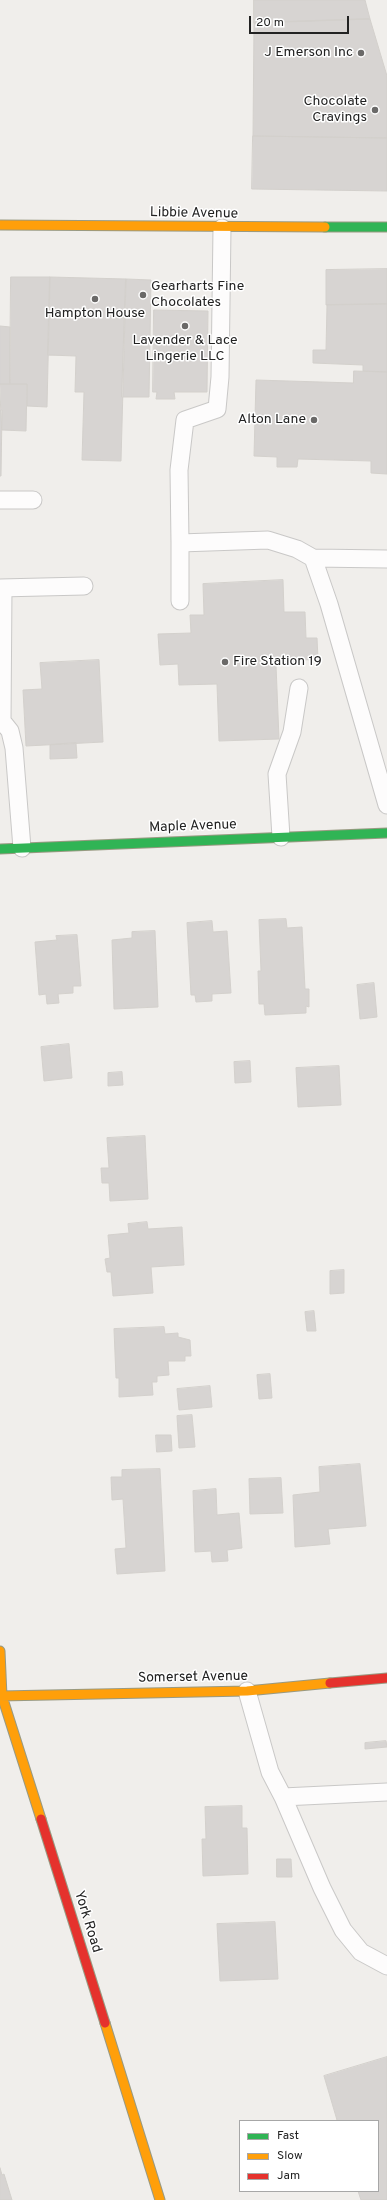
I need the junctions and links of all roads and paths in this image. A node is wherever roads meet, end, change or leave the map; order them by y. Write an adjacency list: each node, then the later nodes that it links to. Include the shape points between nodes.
1 (0, 225): 3 (street, Libbie Avenue)
2 (387, 227): 3 (street, Libbie Avenue)
3 (222, 228): 6 (lane, via 220,377 217,409 185,420 179,470)
4 (0, 500): 5 (lane)
5 (33, 500)
6 (180, 543): 7 (lane, via 268,540 297,549); 11 (lane)
7 (313, 558): 8 (lane); 14 (lane, via 329,604)
8 (387, 559)
9 (84, 586): 10 (lane)
10 (2, 588): 13 (lane)
11 (180, 601)
12 (299, 688): 16 (lane, via 292,732 277,774)
13 (1, 722): 17 (lane, via 10,731 14,748)
14 (387, 804)
15 (387, 833): 16 (street, Maple Avenue)
16 (281, 837): 17 (street, Maple Avenue)
17 (22, 848): 18 (street, Maple Avenue)
18 (0, 849)
19 (0, 1651): 22 (street, York Road)
20 (387, 1678): 21 (street, Somerset Avenue)
21 (247, 1691): 22 (street, Somerset Avenue); 24 (lane, via 270,1772)
22 (1, 1696): 26 (street, York Road)
23 (387, 1792): 24 (lane)
24 (283, 1797): 25 (lane, via 343,1930 361,1952)
25 (387, 1966)
26 (160, 2200)

